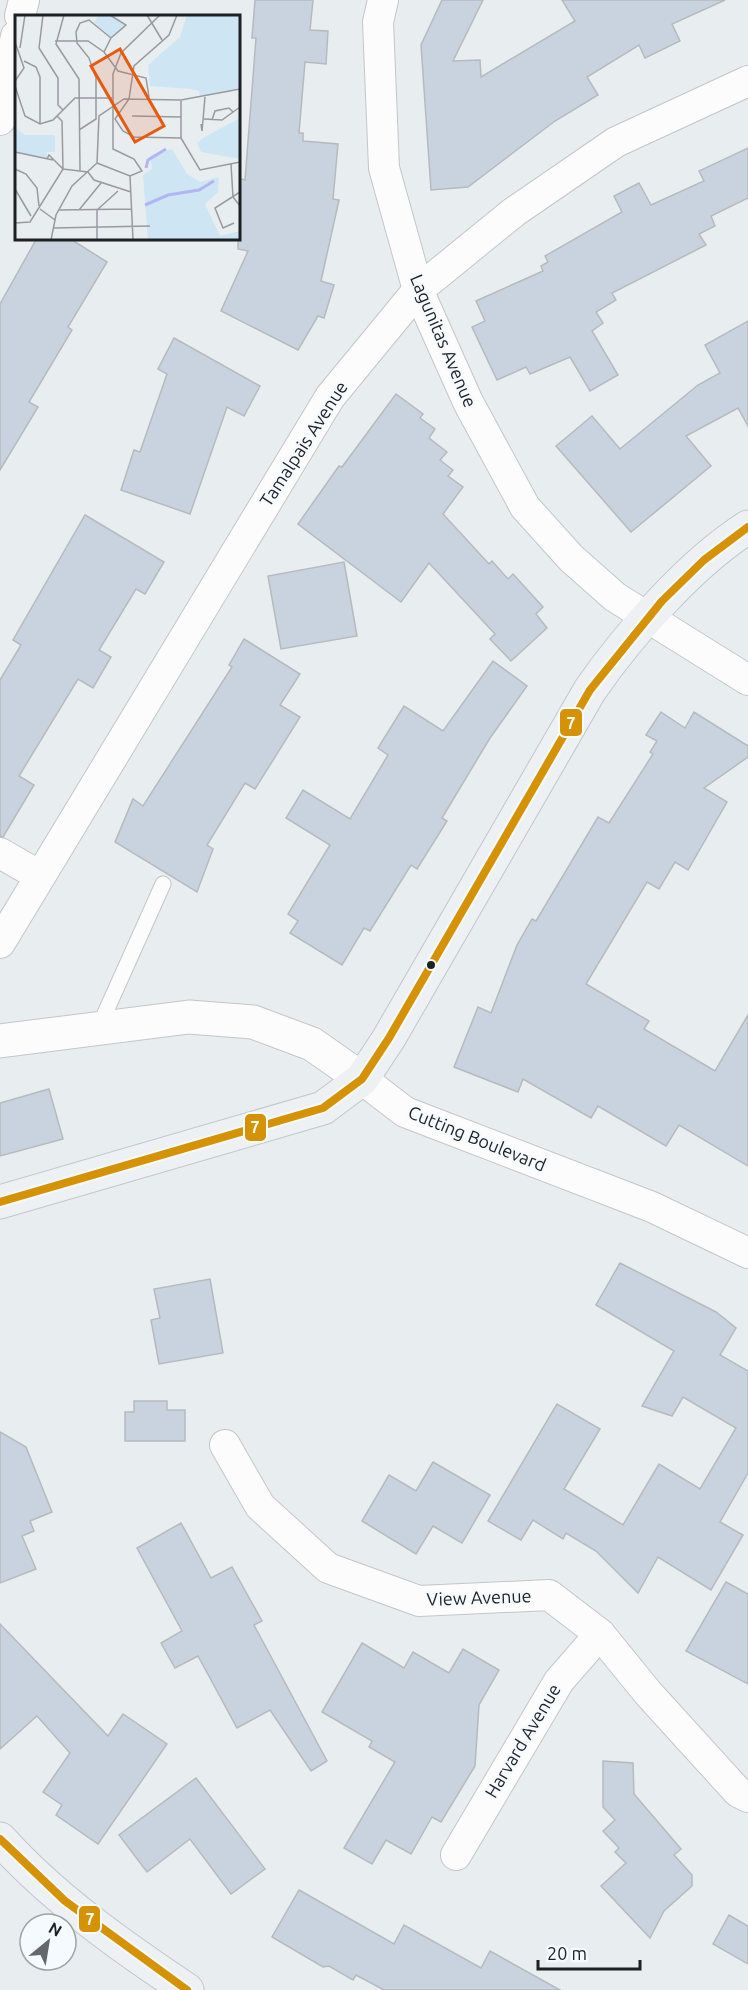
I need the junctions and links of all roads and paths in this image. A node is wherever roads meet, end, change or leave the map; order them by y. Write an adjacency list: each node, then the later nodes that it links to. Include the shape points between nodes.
1 (24, 0): 3 (street)
2 (383, 0): 7 (street, Lagunitas Avenue, via 378,22 384,168)
3 (20, 15)
4 (15, 41): 6 (street)
5 (748, 81): 7 (street, Tamalpais Avenue, via 616,142 514,212)
6 (0, 120)
7 (418, 290): 9 (street, Lagunitas Avenue, via 468,402 525,507 571,558 615,597); 12 (street, Tamalpais Avenue, via 330,397)
8 (748, 527): 9 (main road, via 693,572)
9 (648, 619): 10 (street, Lagunitas Avenue); 17 (main road, via 616,653 590,690 435,962)
10 (748, 680)
11 (0, 853): 12 (street)
12 (40, 876): 14 (street, Tamalpais Avenue)
13 (164, 884): 15 (lane)
14 (0, 943)
15 (98, 1029): 16 (street, Cutting Boulevard); 17 (street, Cutting Boulevard, via 189,1017 253,1022 312,1044)
16 (0, 1041)
17 (362, 1079): 18 (main road, via 323,1108); 19 (street, Cutting Boulevard, via 405,1112 652,1207)
18 (0, 1202)
19 (748, 1253)
20 (225, 1445): 21 (street, View Avenue, via 260,1506 328,1568 419,1601 549,1595)
21 (600, 1634): 22 (street, View Avenue, via 738,1792); 24 (street, Harvard Avenue, via 559,1681)
22 (748, 1797)
23 (0, 1839): 25 (main road, via 26,1868 136,1956)
24 (456, 1855)
25 (187, 1990)

